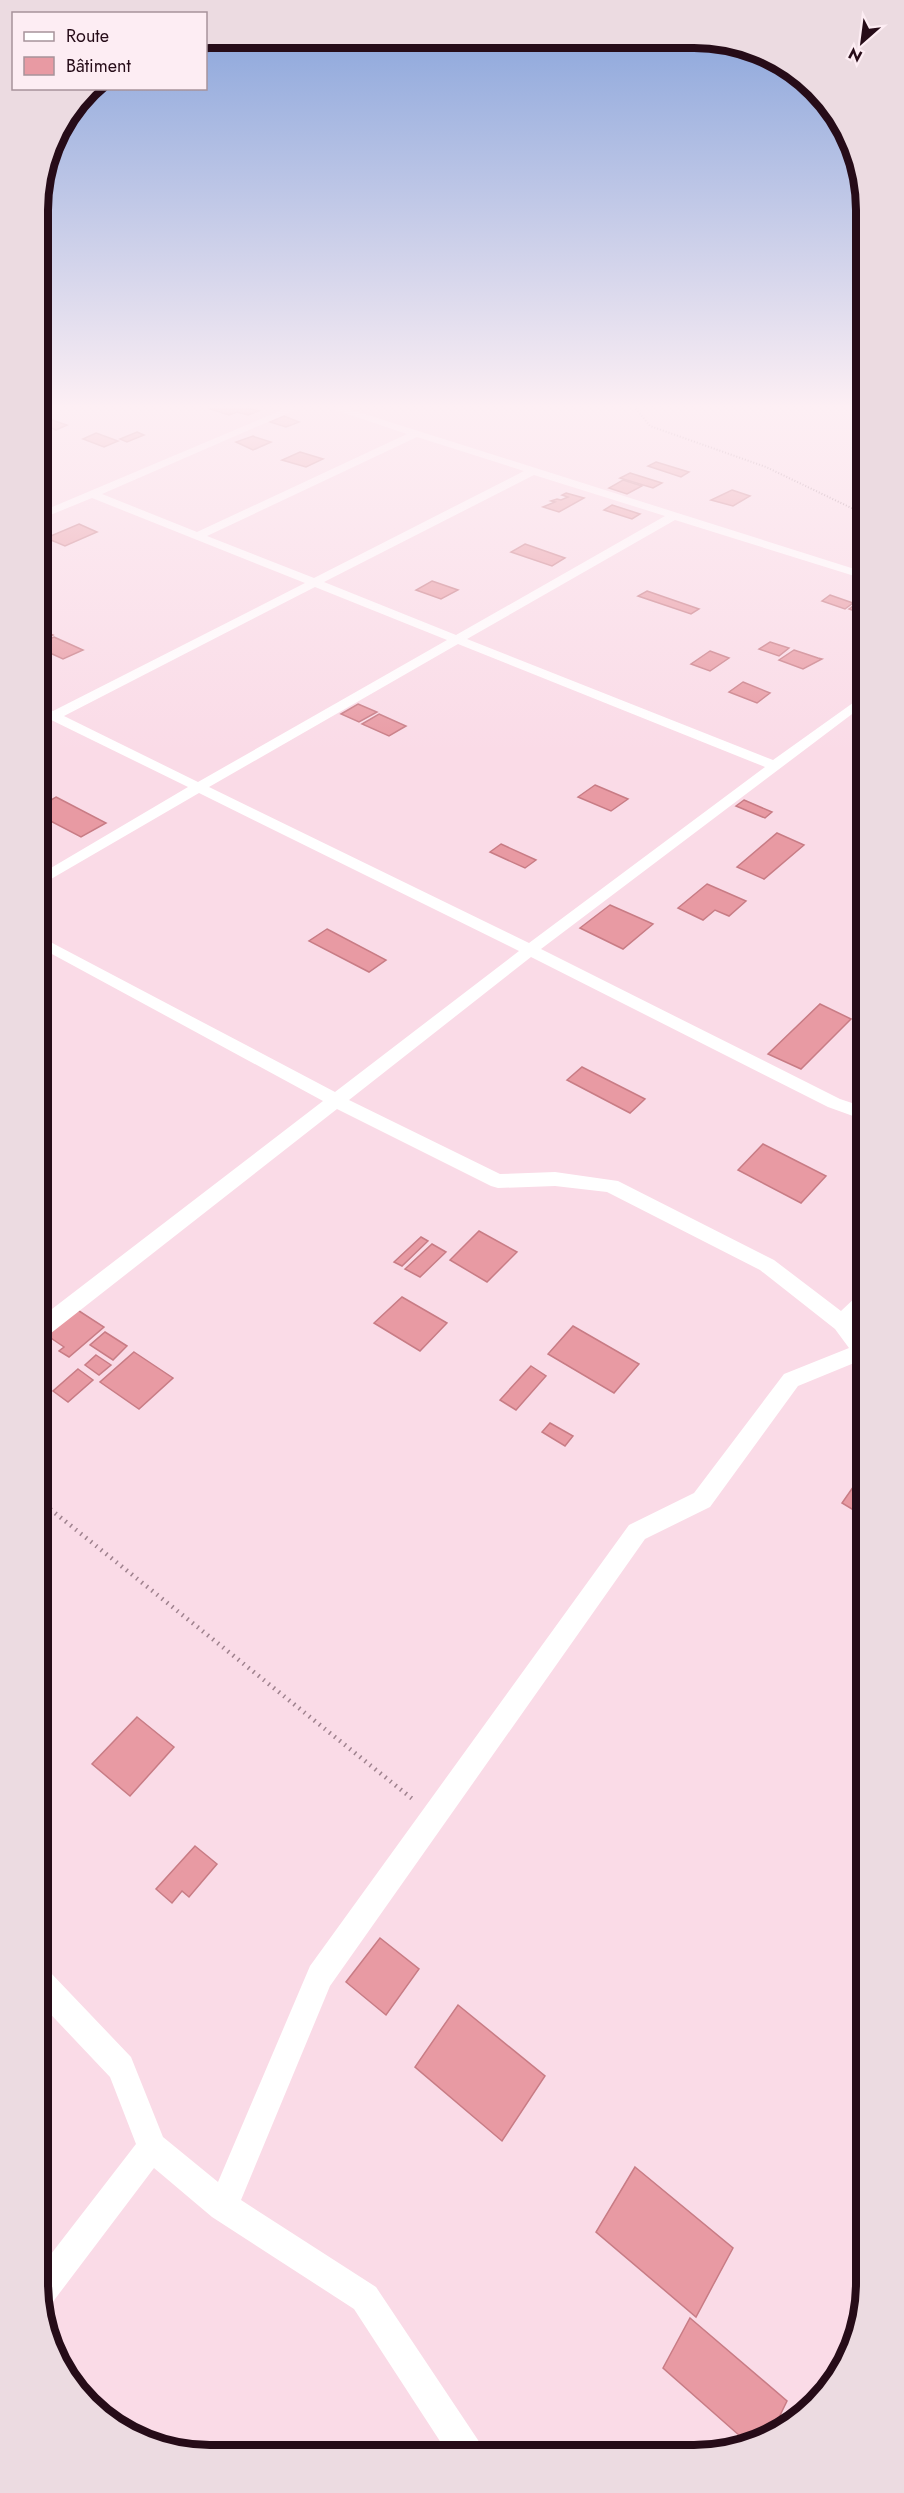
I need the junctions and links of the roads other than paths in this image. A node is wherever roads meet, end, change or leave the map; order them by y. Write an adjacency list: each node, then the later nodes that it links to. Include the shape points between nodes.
1 (158, 520): 6 (street)
2 (231, 520): 6 (street)
3 (438, 520): 8 (street)
4 (665, 520): 9 (street)
5 (687, 520): 7 (street)
6 (198, 536): 8 (street)
7 (856, 573)
8 (315, 584): 9 (street); 11 (street)
9 (455, 640): 13 (street); 14 (street)
10 (856, 705): 13 (street)
11 (48, 712)
12 (48, 714): 14 (street)
13 (775, 766): 17 (street)
14 (196, 788): 15 (street); 17 (street)
15 (48, 876)
16 (48, 946): 18 (street)
17 (530, 950): 18 (street); 19 (street)
18 (337, 1101): 21 (street, via 498,1181 555,1179 611,1186 767,1265); 22 (street)
19 (856, 1111)
20 (856, 1309): 21 (street)
21 (842, 1323): 23 (street)
22 (48, 1324)
23 (856, 1344)
24 (856, 1357): 27 (street, via 792,1380 702,1500 638,1532 320,1976)
25 (48, 1990): 26 (street, via 121,2067)
26 (152, 2147): 27 (street); 28 (street)
27 (223, 2206): 29 (street, via 365,2298)
28 (48, 2283)
29 (461, 2445)

